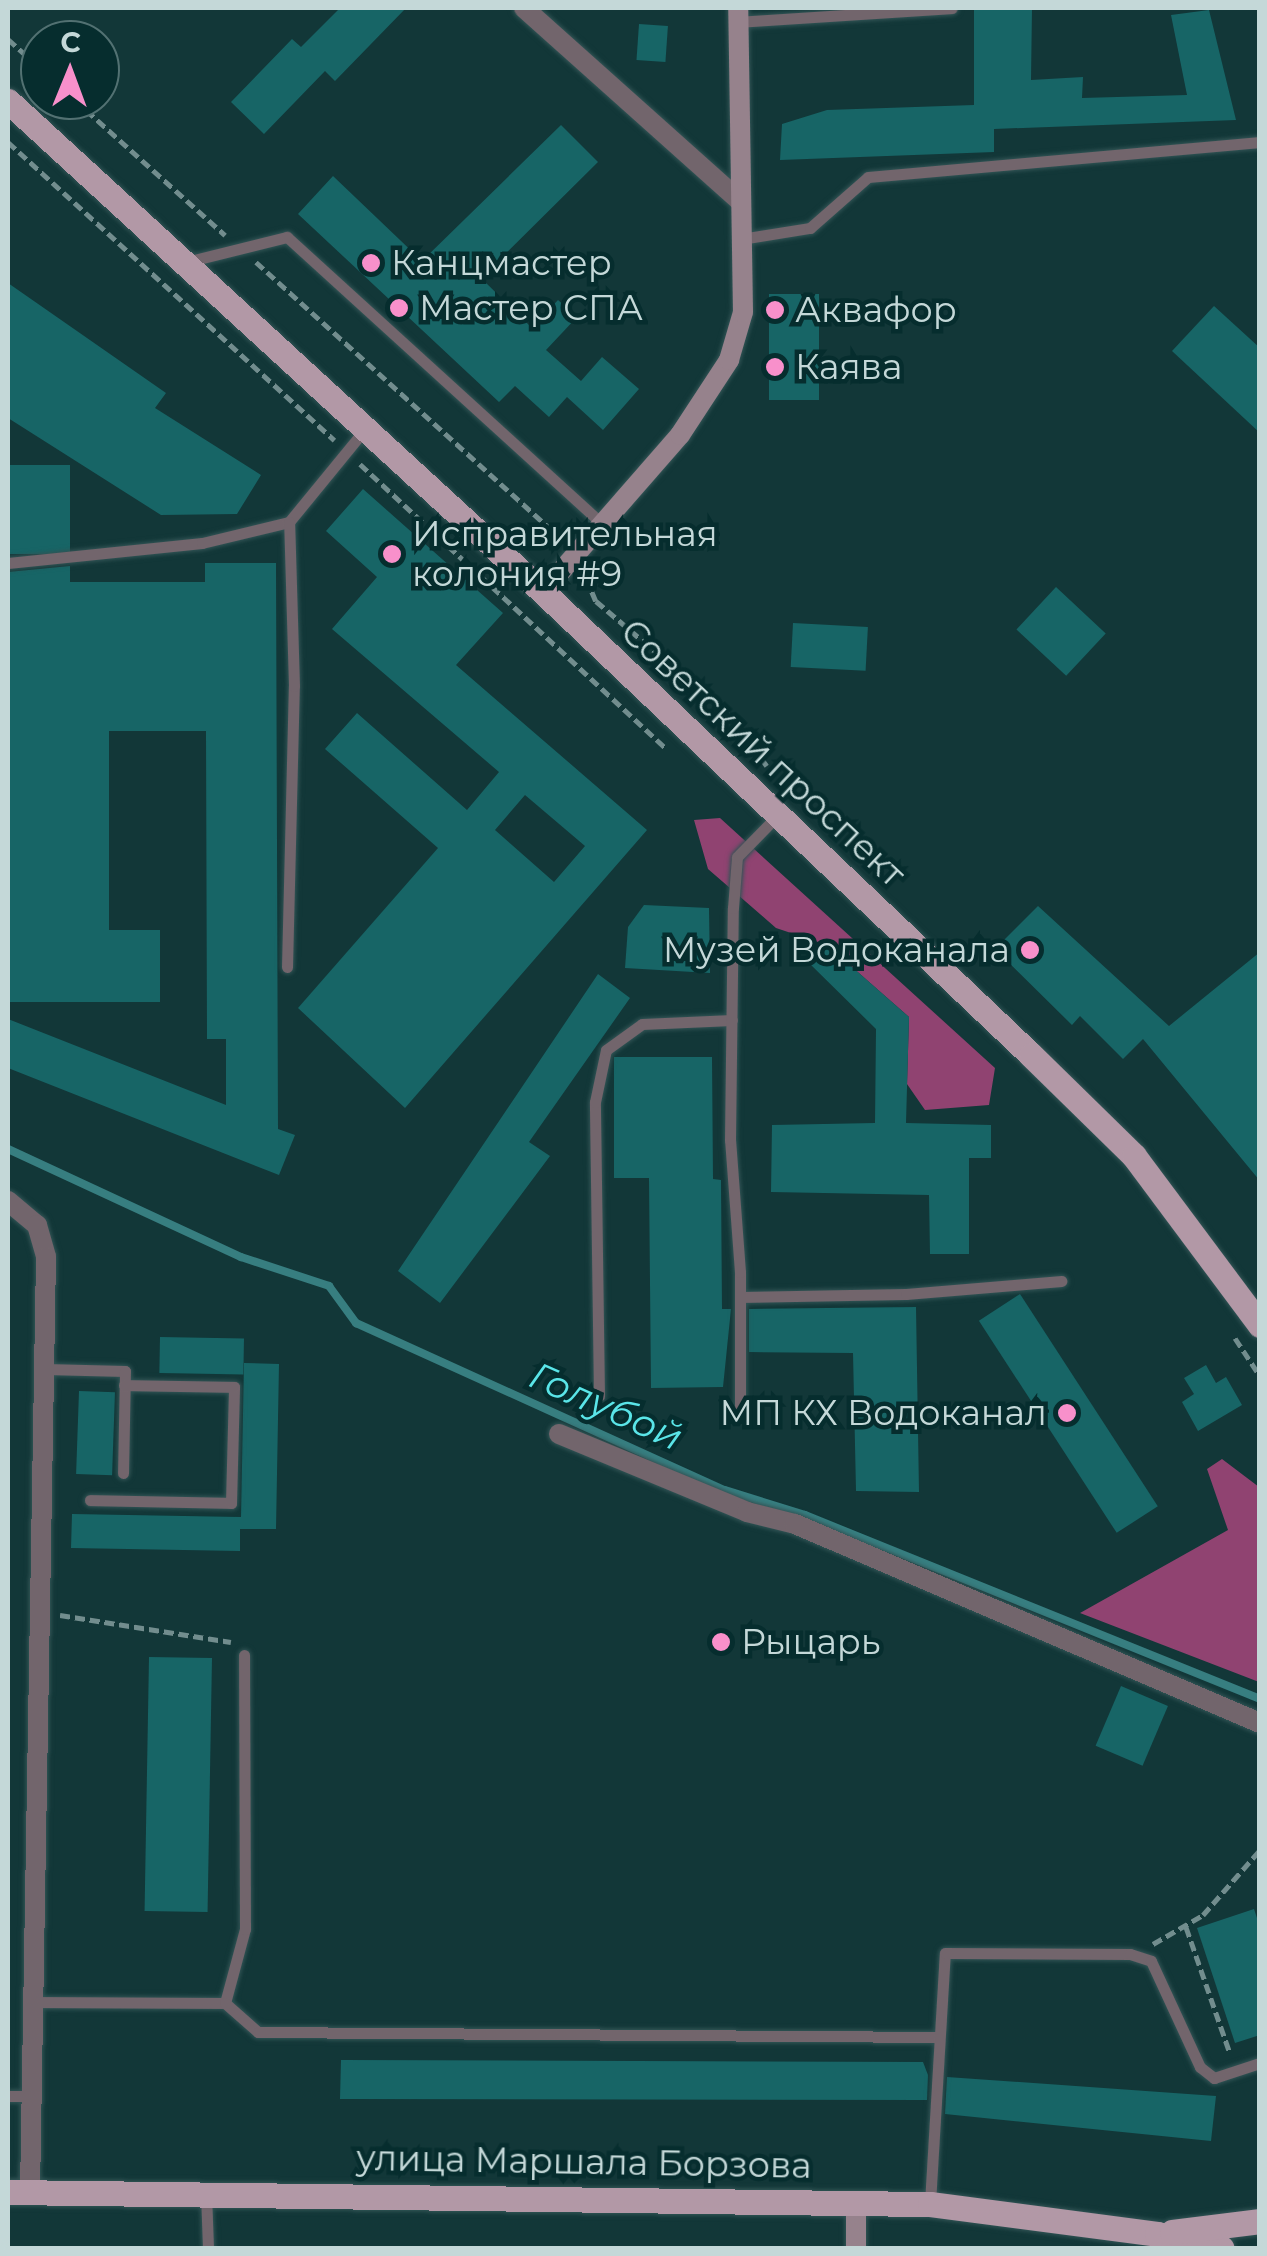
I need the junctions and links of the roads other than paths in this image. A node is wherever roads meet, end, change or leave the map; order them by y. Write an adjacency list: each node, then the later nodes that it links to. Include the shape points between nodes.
1 (524, 8): 6 (street)
2 (952, 8): 3 (lane)
3 (738, 15): 6 (street)
4 (8, 100): 8 (main road, Советский проспект)
5 (1260, 142): 7 (lane, via 868,178 810,228)
6 (739, 200): 7 (street)
7 (742, 238): 10 (street, via 743,312 728,360 680,436)
8 (183, 263): 9 (main road, Советский проспект); 10 (lane, via 288,237)
9 (365, 429): 11 (lane); 13 (main road, Советский проспект)
10 (599, 521): 13 (street)
11 (289, 522): 12 (lane, via 202,543); 15 (lane, via 294,705)
12 (8, 563)
13 (543, 592): 14 (main road, Советский проспект)
14 (780, 814): 16 (lane, via 737,857); 20 (main road, Советский проспект, via 1134,1156)
15 (287, 968)
16 (732, 1020): 19 (lane, via 730,1140); 23 (lane, via 642,1024 606,1050 595,1102)
17 (8, 1201): 21 (street, via 37,1225 46,1256)
18 (1061, 1281): 19 (lane, via 906,1294)
19 (740, 1297): 24 (lane)
20 (1260, 1325)
21 (46, 1369): 22 (lane, via 125,1371); 30 (street)
22 (124, 1386): 26 (lane); 27 (lane, via 234,1388 231,1503)
23 (598, 1396)
24 (740, 1405)
25 (559, 1434): 29 (street, via 747,1512 794,1524)
26 (122, 1473)
27 (90, 1500)
28 (244, 1656): 31 (lane, via 245,1929)
29 (1260, 1723)
30 (30, 2002): 31 (lane); 34 (street)
31 (225, 2003): 32 (lane, via 258,2032)
32 (938, 2038): 33 (lane, via 945,1953 1142,1958 1151,1961 1200,2067 1214,2078); 38 (lane)
33 (1260, 2063)
34 (18, 2096): 35 (street)
35 (19, 2192): 36 (main road, улица Маршала Борзова)
36 (206, 2192): 37 (main road, улица Маршала Борзова); 41 (lane)
37 (856, 2203): 38 (main road, улица Маршала Борзова); 42 (street)
38 (930, 2204): 40 (main road, улица Маршала Борзова)
39 (1260, 2221): 40 (main road, улица Маршала Борзова)
40 (1157, 2234): 43 (main road, улица Маршала Борзова)
41 (208, 2248)
42 (856, 2248)
43 (1221, 2248)

